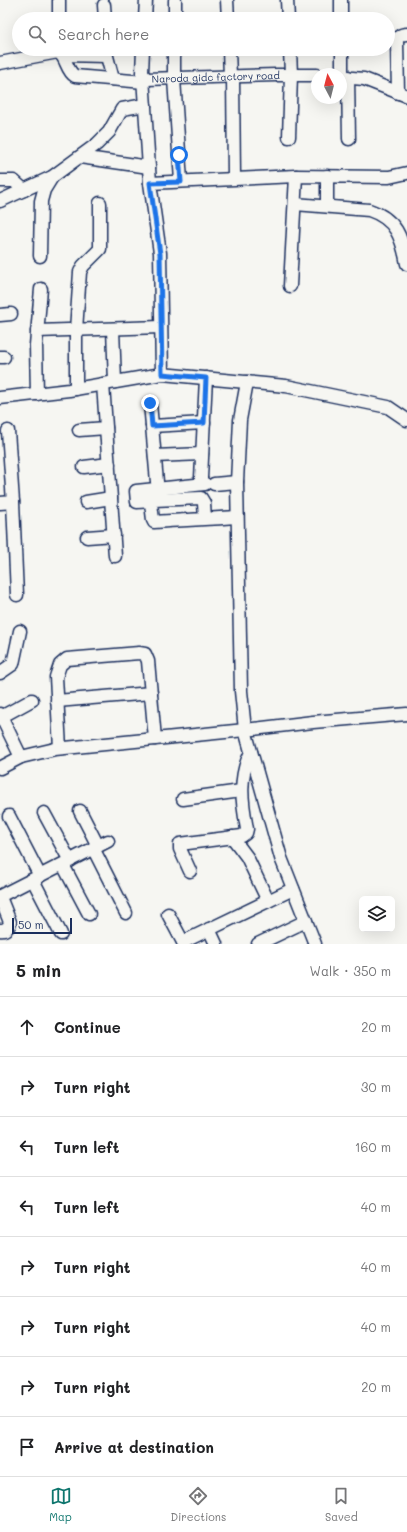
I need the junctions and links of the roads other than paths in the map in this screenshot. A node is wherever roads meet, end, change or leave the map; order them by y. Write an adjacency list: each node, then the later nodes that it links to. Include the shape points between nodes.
1 (59, 0): 8 (street)
2 (146, 0): 10 (street)
3 (175, 0): 11 (street)
4 (227, 0): 12 (street)
5 (287, 0): 13 (street)
6 (341, 0): 14 (street)
7 (104, 5): 9 (street)
8 (59, 12)
9 (104, 12)
10 (145, 12)
11 (175, 12)
12 (228, 12)
13 (288, 12)
14 (341, 12)
15 (407, 34): 33 (street, via 397,38)
16 (34, 56): 24 (street)
17 (63, 56): 30 (street, via 73,75)
18 (107, 56): 30 (street)
19 (143, 56): 31 (street, Naroda gidc factory road)
20 (174, 56): 32 (street)
21 (230, 56): 28 (street)
22 (290, 56): 26 (street)
23 (342, 56): 25 (street)
24 (0, 63)
25 (343, 68)
26 (291, 75): 27 (street, Naroda gidc factory road); 28 (street, Naroda gidc factory road); 36 (street)
27 (311, 75)
28 (231, 77): 32 (street, Naroda gidc factory road); 44 (street)
29 (347, 77): 33 (street, via 364,79)
30 (113, 79): 31 (street)
31 (143, 79): 32 (street, Naroda gidc factory road); 35 (street)
32 (174, 79): 46 (street)
33 (402, 95)
34 (346, 104): 37 (street)
35 (144, 105): 38 (street, via 122,109 109,132); 39 (street)
36 (289, 137)
37 (349, 139)
38 (80, 157): 39 (street); 41 (street)
39 (149, 167): 47 (street)
40 (407, 173): 43 (street, via 389,177)
41 (52, 176): 48 (street); 53 (street, via 41,201)
42 (296, 176): 43 (street); 44 (street); 51 (street)
43 (327, 176): 52 (street)
44 (234, 178): 46 (street)
45 (0, 180): 48 (street, via 14,181)
46 (181, 182): 47 (street)
47 (150, 183): 57 (street, via 160,254)
48 (24, 190): 49 (street)
49 (0, 201)
50 (100, 204): 59 (street, via 101,246 81,268)
51 (295, 204): 52 (street); 55 (street)
52 (327, 206): 54 (street, via 369,210 384,216 398,231)
53 (40, 256)
54 (407, 264)
55 (290, 286)
56 (40, 289): 60 (street)
57 (161, 327): 58 (street); 61 (street)
58 (113, 329): 59 (street); 63 (street)
59 (76, 330): 60 (street); 66 (street)
60 (37, 331): 67 (street)
61 (162, 374): 62 (street); 63 (street)
62 (206, 378): 64 (street); 71 (street)
63 (115, 382): 65 (street)
64 (247, 382): 70 (street, via 286,386 388,407); 82 (street, via 240,420)
65 (103, 384): 66 (street); 73 (street)
66 (76, 389): 67 (street)
67 (37, 394): 68 (street)
68 (0, 398)
69 (150, 403): 72 (street)
70 (407, 420)
71 (204, 423): 72 (street); 76 (street)
72 (152, 426): 77 (street)
73 (106, 428): 74 (street); 78 (street)
74 (79, 430)
75 (8, 431): 84 (street)
76 (202, 454): 77 (street); 81 (street)
77 (155, 456): 80 (street)
78 (109, 464): 79 (street); 83 (street)
79 (84, 467)
80 (157, 482)
81 (206, 482): 82 (street); 86 (street, via 136,491 136,502)
82 (237, 482): 88 (street)
83 (111, 498): 85 (street); 90 (street)
84 (14, 502): 87 (street); 93 (street)
85 (86, 502)
86 (152, 502): 89 (street, via 154,522); 89 (street, via 201,498 204,503)
87 (0, 503)
88 (237, 517): 89 (street); 101 (street, via 241,691)
89 (205, 519)
90 (114, 535): 91 (street); 92 (street)
91 (88, 537)
92 (115, 556)
93 (17, 595)
94 (20, 631): 95 (street, via 13,664)
95 (0, 672)
96 (151, 693): 98 (street); 98 (street, via 146,654 139,653 63,662 56,677); 102 (street)
97 (32, 700): 100 (street)
98 (57, 701): 103 (street)
99 (407, 714): 101 (street)
100 (0, 716): 105 (street)
101 (245, 730): 102 (street); 104 (street)
102 (155, 738): 103 (street)
103 (60, 748): 105 (street)
104 (251, 752): 107 (street, via 244,770); 117 (street, via 281,858)
105 (21, 758): 106 (street)
106 (0, 768)
107 (241, 791): 108 (street); 112 (street, via 247,831 242,836)
108 (183, 798)
109 (80, 811): 113 (street)
110 (44, 813): 114 (street)
111 (9, 816): 116 (street)
112 (232, 837): 115 (street, via 180,844); 119 (street, via 247,857)
113 (100, 845): 114 (street); 120 (street)
114 (66, 863): 116 (street); 121 (street)
115 (190, 871)
116 (36, 878): 118 (street); 126 (street)
117 (293, 889): 119 (street); 123 (street)
118 (0, 897): 124 (street, via 10,922 6,929)
119 (268, 901): 125 (street)
120 (126, 912)
121 (89, 914)
122 (168, 914): 127 (street)
123 (306, 921): 129 (street); 130 (street)
124 (0, 930)
125 (208, 930): 127 (street); 128 (street)
126 (61, 934)
127 (183, 943)
128 (216, 944)
129 (258, 944)
130 (315, 944)

